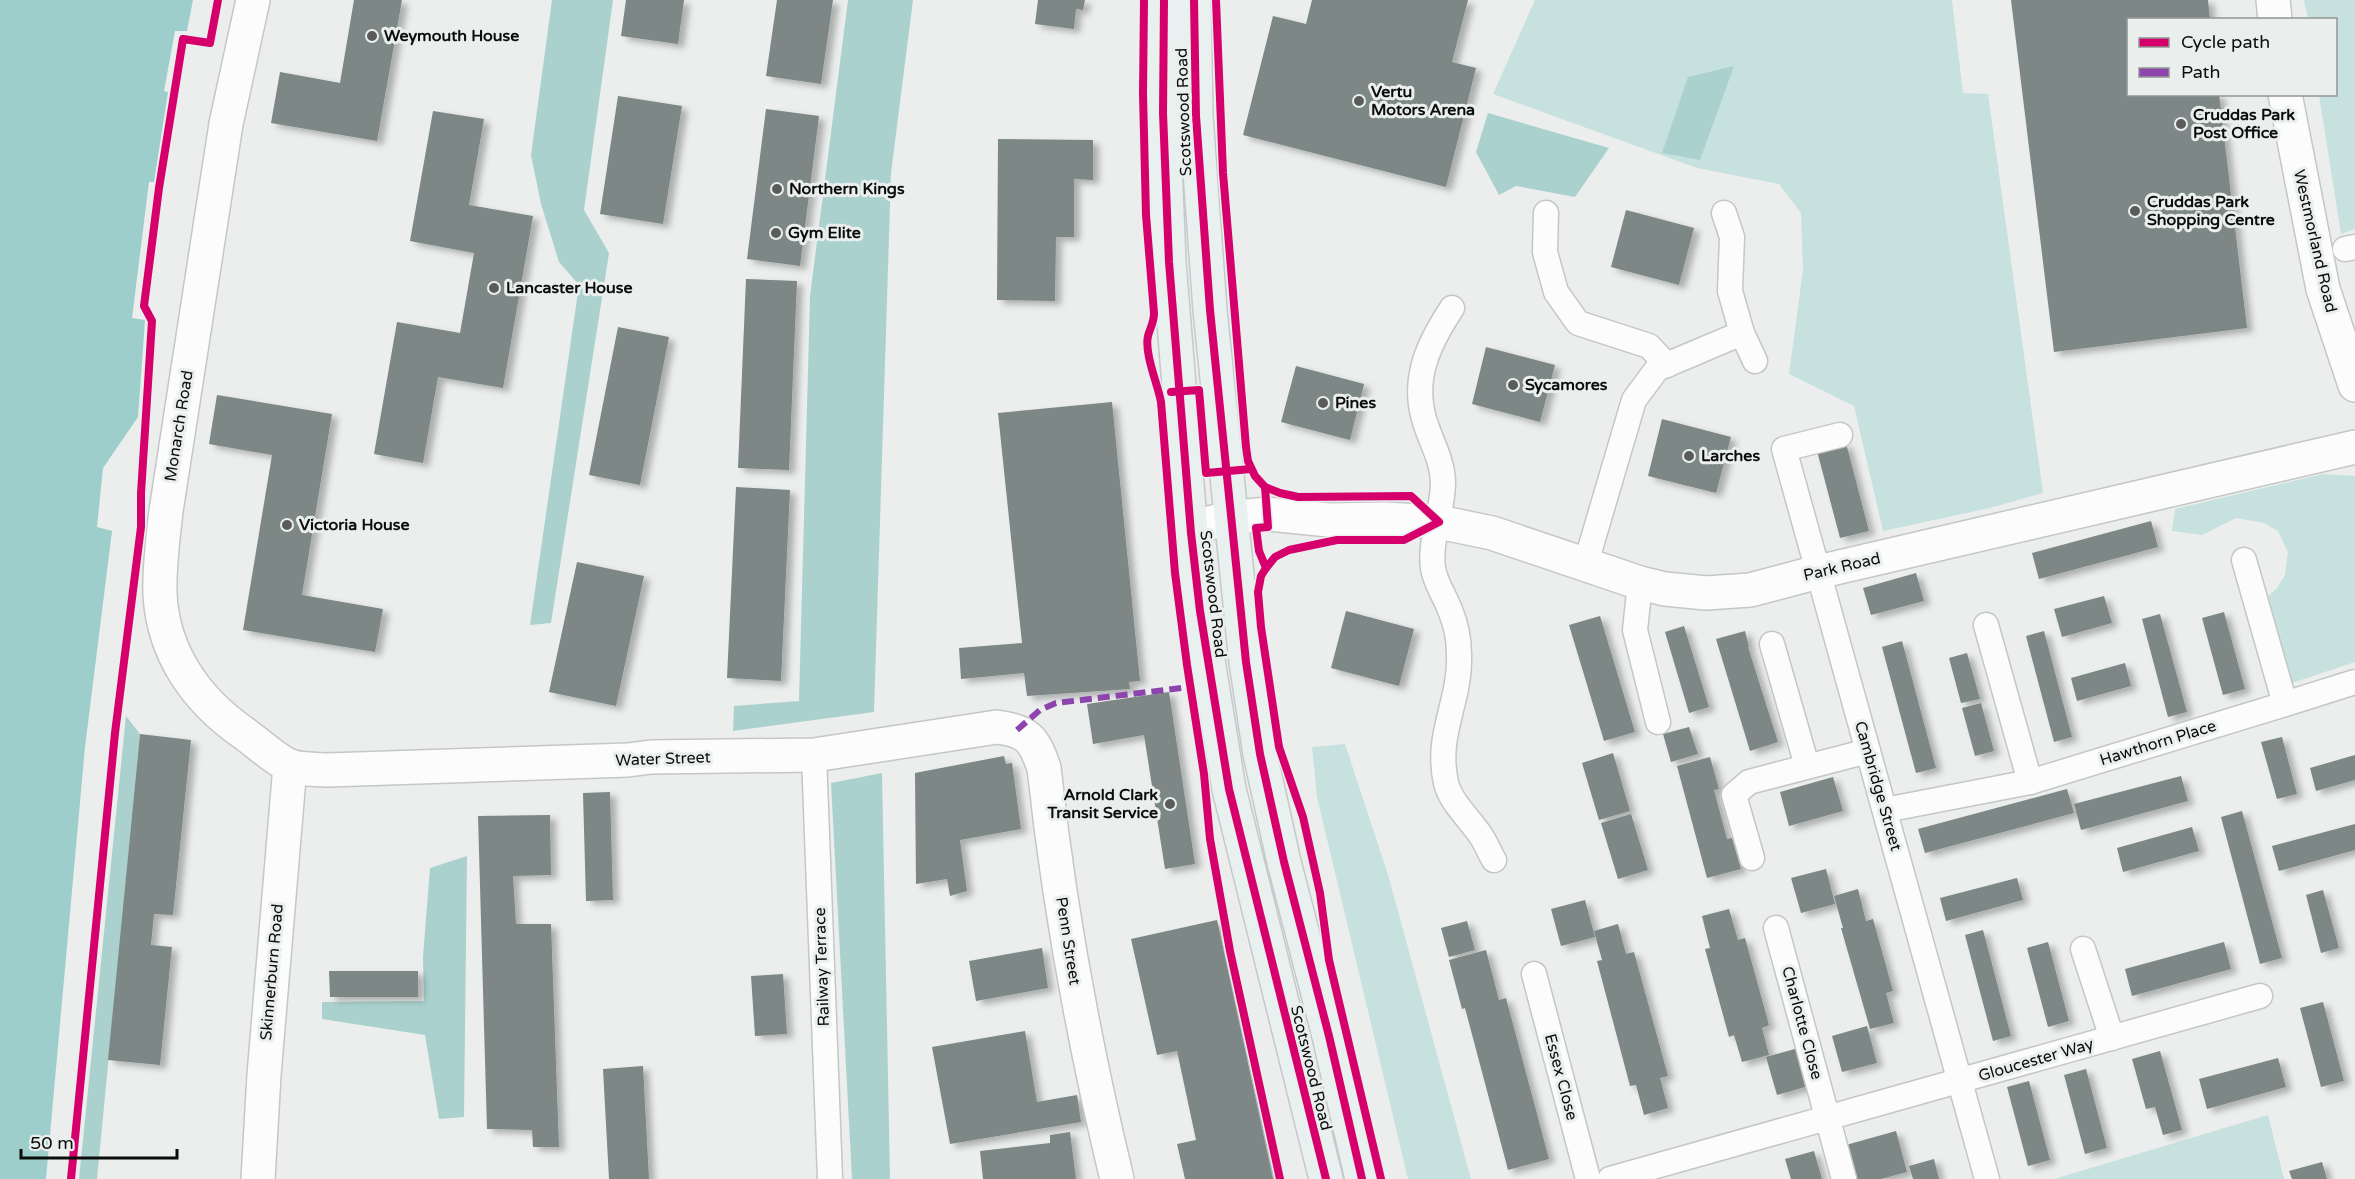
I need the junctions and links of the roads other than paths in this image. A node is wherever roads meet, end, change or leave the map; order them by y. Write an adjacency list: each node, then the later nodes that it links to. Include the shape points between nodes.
1 (253, 0): 31 (street, Monarch Road, via 226,124 166,511 160,595 174,654 198,694 234,727)
2 (1164, 0): 18 (main road, Scotswood Road, via 1166,210)
3 (1194, 0): 17 (main road, Scotswood Road, via 1204,234)
4 (2273, 0): 5 (street)
5 (2275, 18)
6 (2284, 96): 13 (street, Westmorland Road, via 2323,289)
7 (1546, 213): 12 (street, via 1545,252 1556,292 1578,323 1649,346)
8 (1724, 213): 10 (street, via 1732,237 1730,291)
9 (1452, 308): 16 (street, via 1429,347 1420,388 1425,422 1443,482)
10 (1742, 333): 11 (street); 12 (street)
11 (1755, 362)
12 (1667, 365): 20 (street, via 1657,369 1634,400)
13 (2355, 385)
14 (1840, 435): 21 (street, Cambridge Street, via 1784,449)
15 (2355, 447): 21 (street, Park Road)
16 (1439, 522): 17 (street, Park Road, via 1329,520 1277,514); 20 (street, Park Road, via 1492,532); 37 (street, via 1433,569 1455,626 1460,655 1456,694 1444,735 1443,766 1447,787)
17 (1231, 529): 18 (street, Park Road, via 1209,523); 49 (main road, Scotswood Road, via 1260,754)
18 (1191, 533): 45 (main road, Scotswood Road, via 1229,789)
19 (2244, 560): 26 (street)
20 (1585, 566): 22 (street, Park Road)
21 (1818, 572): 22 (street, Park Road, via 1750,590 1706,593); 29 (street, Cambridge Street)
22 (1640, 583): 27 (street, via 1635,630)
23 (1986, 625): 34 (street)
24 (1772, 644): 32 (street)
25 (2355, 682): 26 (street, Hawthorn Place)
26 (2285, 704): 34 (street, Hawthorn Place)
27 (1658, 722)
28 (997, 727): 30 (street, Water Street); 48 (street, Penn Street, via 1017,730 1029,738 1044,768 1073,979)
29 (1868, 750): 32 (street); 35 (street, Cambridge Street)
30 (814, 755): 33 (street, Water Street); 47 (street, Railway Terrace)
31 (290, 766): 33 (street, Monarch Road); 46 (street, Skinnerburn Road)
32 (1807, 766): 36 (street, via 1749,782 1734,795)
33 (327, 770)
34 (2030, 782): 35 (street, Hawthorn Place)
35 (1885, 810): 43 (street, Cambridge Street)
36 (1752, 858)
37 (1494, 860)
38 (1776, 928): 44 (street, Charlotte Close)
39 (2084, 949): 42 (street, Gloucester Way)
40 (1534, 974): 50 (street, Essex Close)
41 (2260, 996): 42 (street, Gloucester Way)
42 (2112, 1038): 43 (street, Gloucester Way)
43 (1960, 1081): 44 (street, Gloucester Way); 53 (street, Cambridge Street)
44 (1827, 1118): 51 (street, Gloucester Way); 52 (street, Charlotte Close)
45 (1319, 1171)
46 (258, 1179)
47 (830, 1179)
48 (1117, 1179)
49 (1362, 1179)
50 (1588, 1179)
51 (1610, 1179)
52 (1844, 1179)
53 (1987, 1179)

